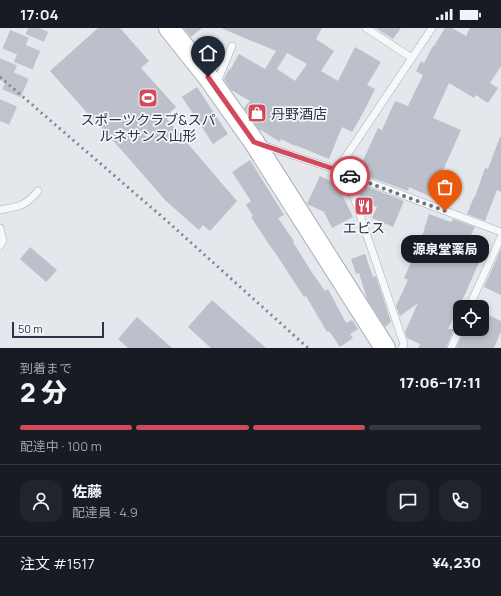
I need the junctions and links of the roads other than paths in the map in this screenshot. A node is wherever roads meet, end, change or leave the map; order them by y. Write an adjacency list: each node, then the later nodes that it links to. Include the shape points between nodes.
1 (169, 28): 6 (street)
2 (366, 28): 5 (lane)
3 (432, 28): 5 (lane)
4 (232, 46): 6 (lane)
5 (412, 58): 8 (lane)
6 (215, 87): 7 (street)
7 (254, 142): 8 (lane); 18 (street)
8 (337, 170): 9 (lane)
9 (346, 174): 13 (lane); 19 (lane, via 404,344)
10 (38, 191): 11 (lane, via 20,206)
11 (0, 210)
12 (0, 228): 15 (lane, via 3,240)
13 (501, 232)
14 (501, 237): 16 (lane)
15 (0, 246)
16 (472, 300)
17 (456, 336): 20 (lane)
18 (385, 348)
19 (402, 348)
20 (451, 348)

